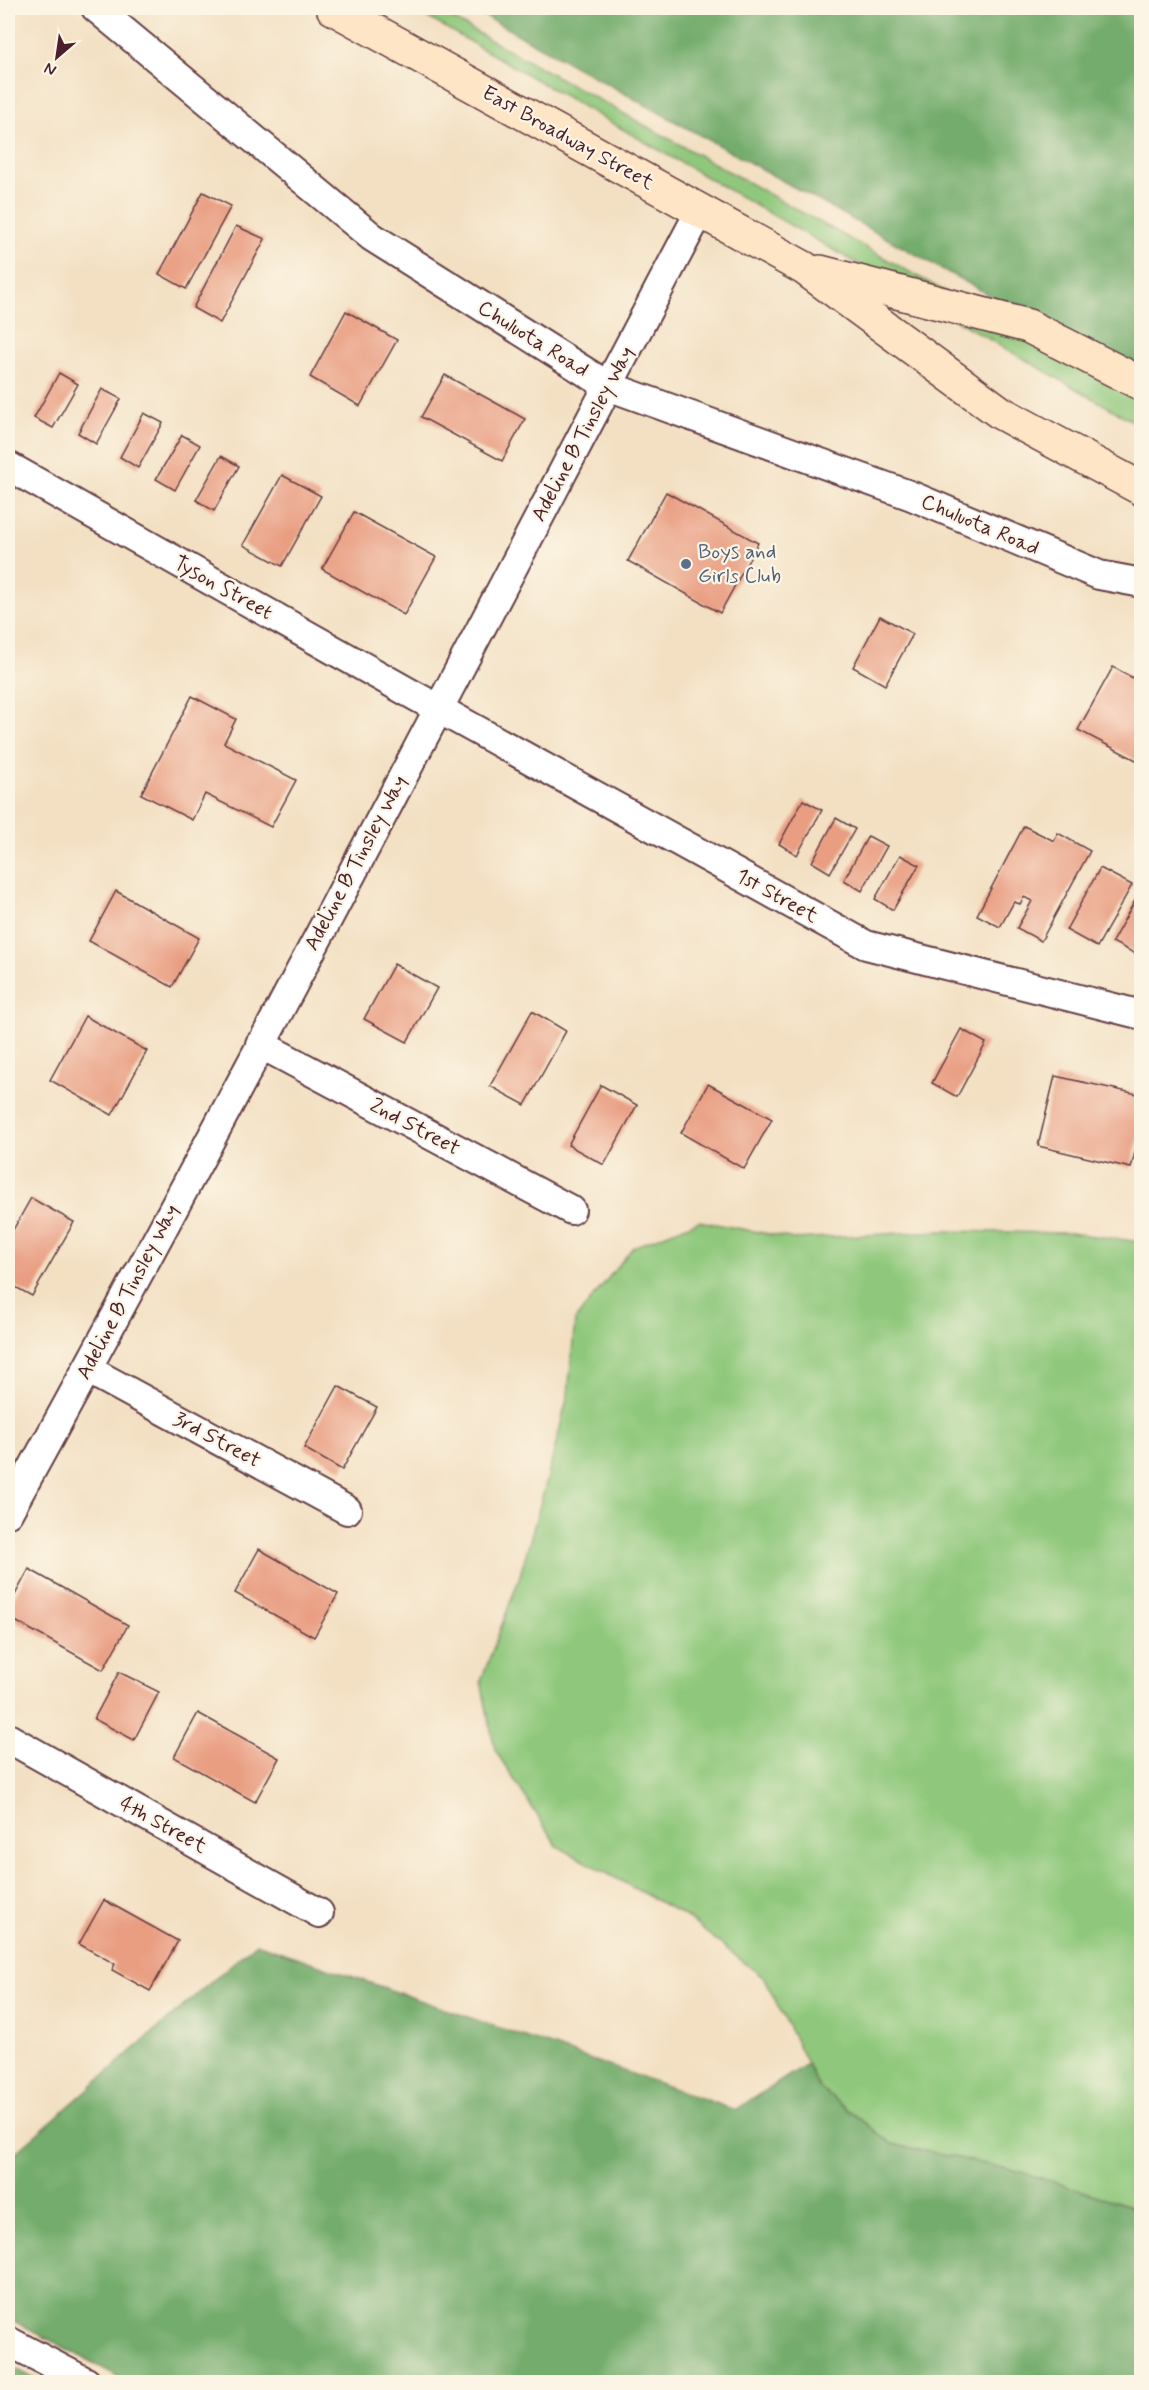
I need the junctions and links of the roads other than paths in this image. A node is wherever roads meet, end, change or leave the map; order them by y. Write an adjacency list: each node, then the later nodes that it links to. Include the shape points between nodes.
1 (96, 8): 6 (street, Chuluota Road, via 372,237)
2 (333, 8): 3 (main road, East Broadway Street)
3 (700, 211): 4 (main road, East Broadway Street); 6 (street, Adeline B Tinsley Way)
4 (804, 268): 5 (main road, East Broadway Street, via 1028,326); 8 (main road, East Broadway Street, via 1001,413)
5 (1142, 384)
6 (608, 386): 9 (street, Chuluota Road, via 912,496 1099,575); 10 (street, Adeline B Tinsley Way)
7 (8, 466): 10 (street, Tyson Street)
8 (1142, 489)
9 (1142, 583)
10 (439, 710): 11 (street, 1st Street, via 866,945); 12 (street, Adeline B Tinsley Way)
11 (1142, 1015)
12 (260, 1044): 13 (street, 2nd Street); 14 (street, Adeline B Tinsley Way)
13 (571, 1210)
14 (87, 1369): 15 (street, 3rd Street); 16 (street, Adeline B Tinsley Way)
15 (347, 1510)
16 (8, 1514)
17 (8, 1738): 18 (street, 4th Street)
18 (319, 1912)
19 (8, 2341): 20 (street)
20 (86, 2382)

